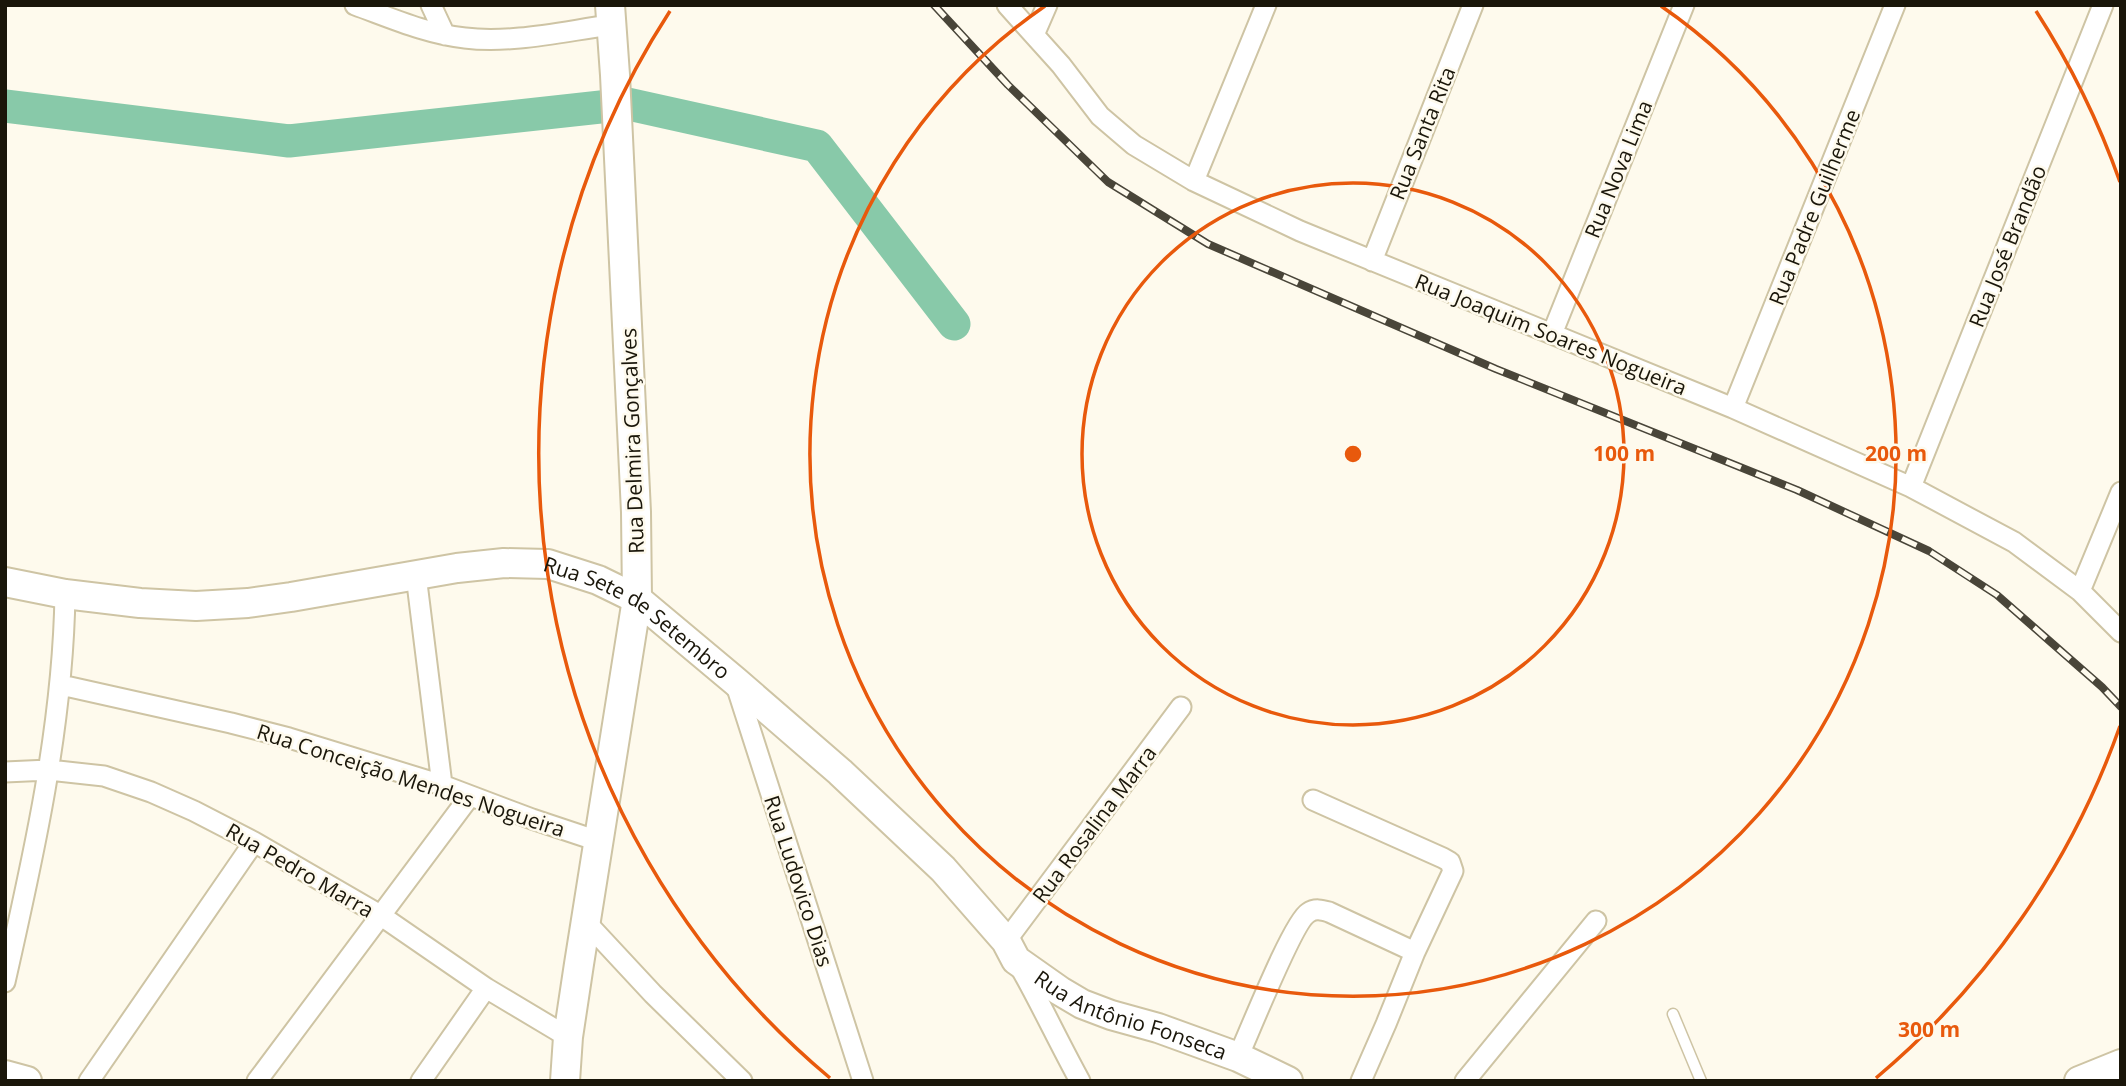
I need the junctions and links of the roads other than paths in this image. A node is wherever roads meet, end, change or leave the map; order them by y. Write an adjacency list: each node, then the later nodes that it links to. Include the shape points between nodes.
1 (355, 5): 12 (street)
2 (431, 5): 12 (street)
3 (1007, 5): 11 (street, Rua Joaquim Soares Nogueira)
4 (1047, 5): 11 (street)
5 (1266, 5): 13 (street)
6 (1473, 5): 14 (street, Rua Santa Rita)
7 (1684, 5): 15 (street, Rua Nova Lima)
8 (1895, 5): 16 (street, Rua Padre Guilherme)
9 (2103, 5): 17 (street, Rua José Brandão)
10 (611, 15): 12 (street, via 500,38); 23 (street, Rua Delmira Gonçalves)
11 (1034, 34): 13 (street, Rua Joaquim Soares Nogueira, via 1091,106 1118,132)
12 (444, 35)
13 (1194, 181): 14 (street, Rua Joaquim Soares Nogueira)
14 (1372, 261): 15 (street, Rua Joaquim Soares Nogueira)
15 (1552, 334): 16 (street, Rua Joaquim Soares Nogueira)
16 (1733, 408): 17 (street, Rua Joaquim Soares Nogueira)
17 (1911, 487): 21 (street, Rua Joaquim Soares Nogueira, via 2014,542)
18 (2121, 492): 21 (street)
19 (416, 575): 22 (street, Rua Sete de Setembro, via 291,597 195,606); 23 (street, Rua Sete de Setembro, via 504,563 548,564); 30 (street)
20 (5, 582): 22 (street, Rua Sete de Setembro)
21 (2080, 591): 24 (street, Rua Joaquim Soares Nogueira)
22 (65, 594): 26 (street)
23 (637, 599): 25 (street, Rua Sete de Setembro); 33 (street, Rua Delmira Gonçalves)
24 (2121, 632)
25 (735, 681): 38 (street, Rua Sete de Setembro, via 943,869); 53 (street, Rua Ludovico Dias)
26 (61, 685): 28 (street); 30 (street, Rua Conceição Mendes Nogueira, via 289,738)
27 (1181, 707): 38 (street, Rua Rosalina Marra)
28 (49, 770): 29 (street, Rua Pedro Marra); 34 (street, Rua Pedro Marra, via 122,781); 40 (street)
29 (5, 772)
30 (442, 785): 31 (street, Rua Conceição Mendes Nogueira)
31 (470, 796): 33 (street, Rua Conceição Mendes Nogueira); 35 (street)
32 (1313, 800): 39 (street, via 1450,862 1454,871)
33 (598, 841): 37 (street, Rua Delmira Gonçalves)
34 (254, 842): 35 (street, Rua Pedro Marra); 48 (street)
35 (380, 915): 41 (street, Rua Pedro Marra); 49 (street)
36 (1596, 921): 57 (street)
37 (586, 922): 43 (street, Rua Delmira Gonçalves); 52 (street)
38 (1011, 951): 44 (street, Rua Antônio Fonseca, via 1082,1004); 54 (street, Rua Sete de Setembro)
39 (1415, 952): 44 (street, via 1329,912 1308,913 1292,936); 56 (street)
40 (5, 982)
41 (486, 988): 43 (street, Rua Pedro Marra); 50 (street)
42 (1673, 1014): 58 (lane)
43 (568, 1037): 51 (street, Rua Delmira Gonçalves)
44 (1238, 1057): 55 (street, Rua Antônio Fonseca)
45 (2121, 1064): 59 (street)
46 (5, 1075): 47 (street)
47 (27, 1081)
48 (89, 1081)
49 (257, 1081)
50 (421, 1081)
51 (565, 1081)
52 (742, 1081)
53 (863, 1081)
54 (1080, 1081)
55 (1289, 1081)
56 (1360, 1081)
57 (1465, 1081)
58 (1701, 1081)
59 (2079, 1081)

